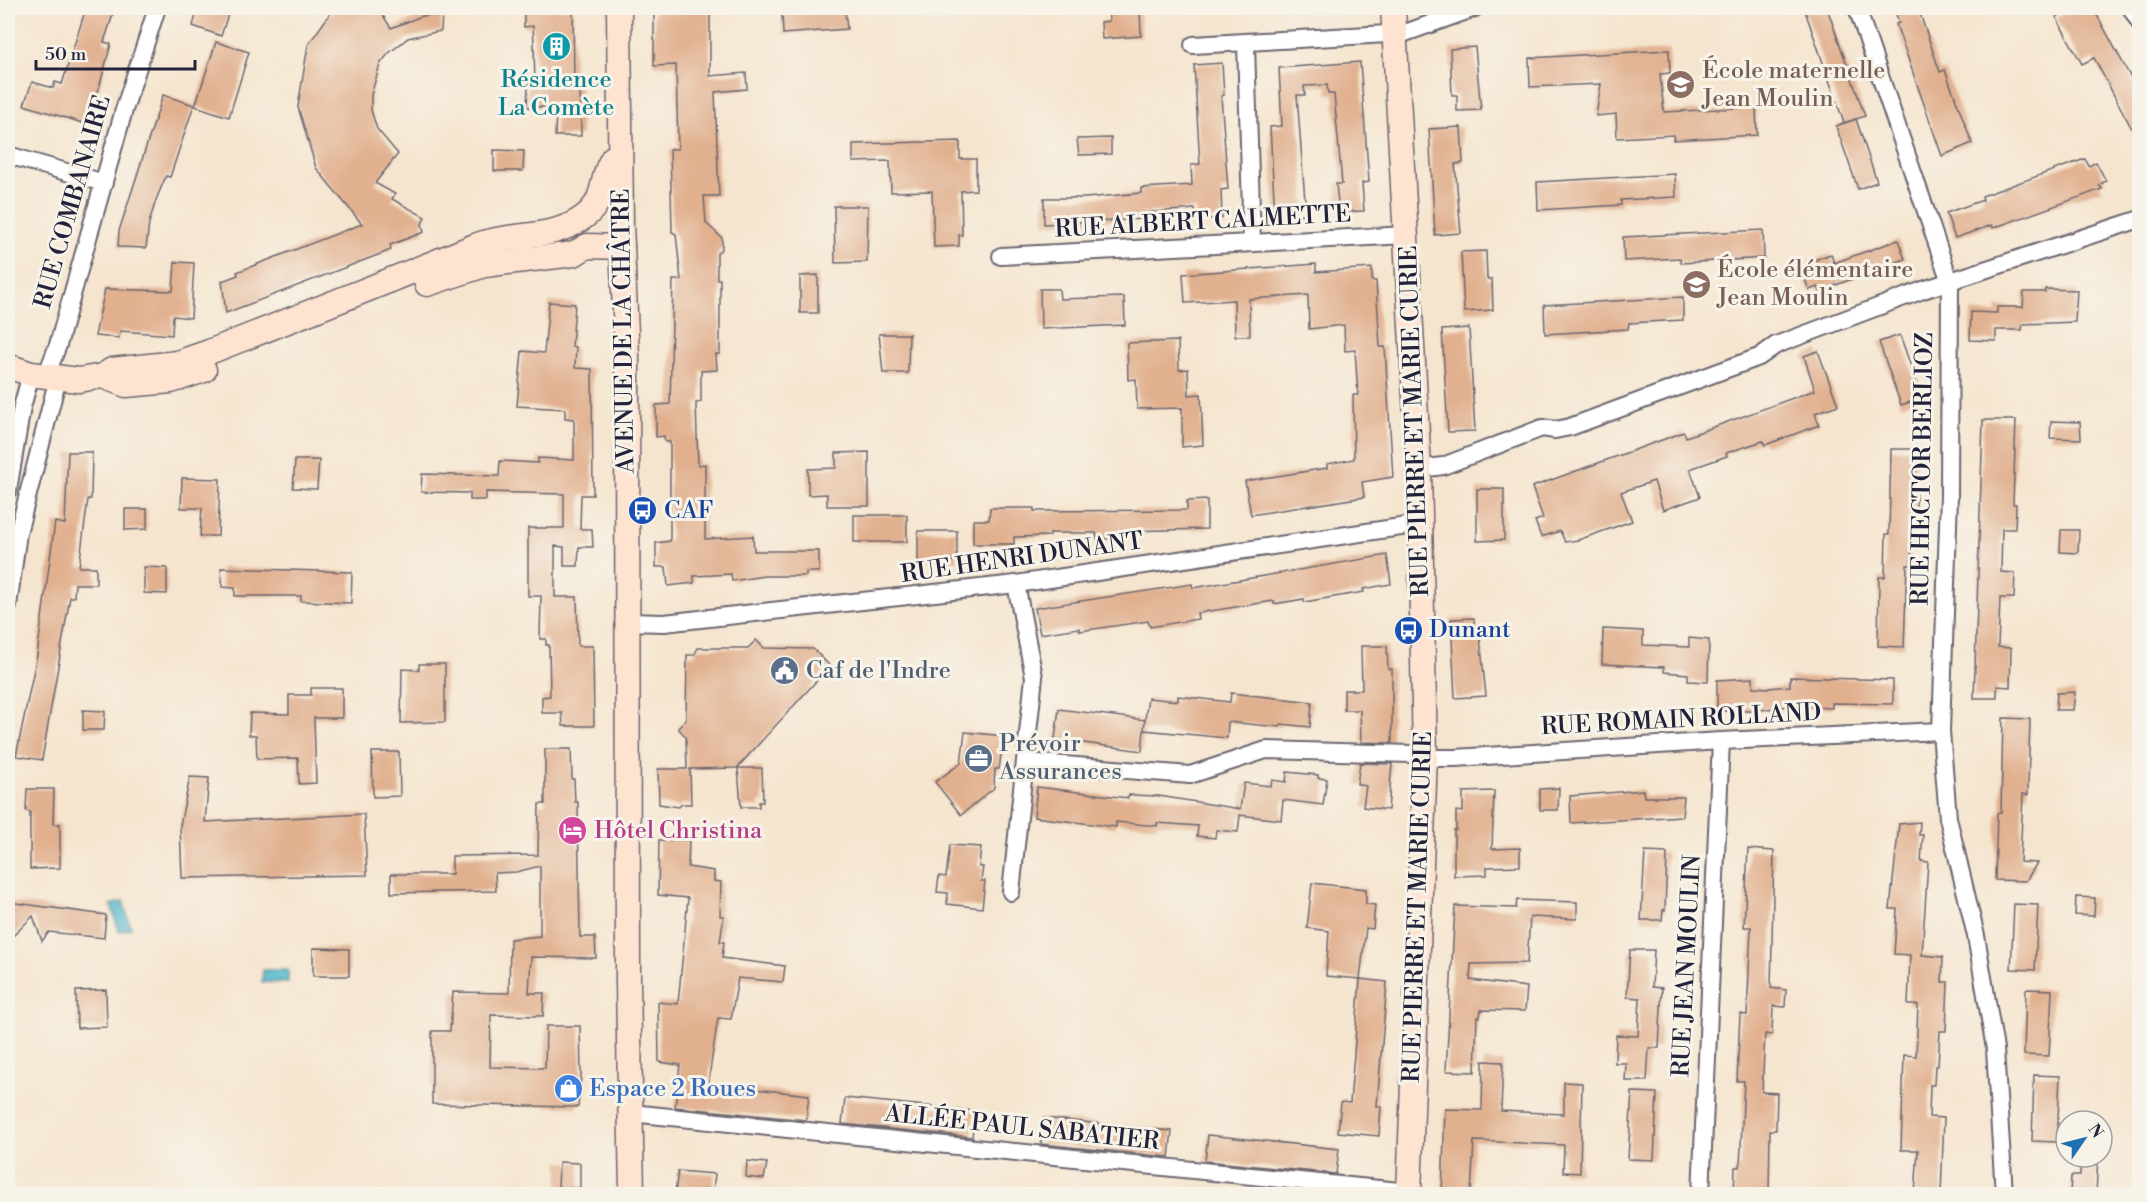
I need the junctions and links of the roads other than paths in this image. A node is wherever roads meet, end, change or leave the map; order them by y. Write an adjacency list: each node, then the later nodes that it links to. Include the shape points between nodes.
1 (157, 8): 13 (street, RUE COMBANAIRE)
2 (619, 8): 11 (street, AVENUE DE LA CHÂTRE)
3 (1393, 8): 8 (street, RUE PIERRE ET MARIE CURIE)
4 (1475, 8): 8 (street)
5 (1857, 8): 21 (street, RUE HECTOR BERLIOZ)
6 (2131, 8): 7 (street)
7 (2139, 23)
8 (1396, 33): 9 (street); 16 (street, RUE PIERRE ET MARIE CURIE)
9 (1246, 44): 10 (street); 17 (street)
10 (1193, 45)
11 (620, 148): 15 (street, via 606,168 599,202 583,218); 18 (street, AVENUE DE LA CHÂTRE)
12 (8, 156): 13 (street)
13 (104, 183): 25 (street, RUE COMBANAIRE, via 58,345)
14 (2139, 219): 21 (street)
15 (556, 231): 19 (street, via 580,238); 24 (street, via 477,245 177,363 112,370)
16 (1407, 235): 17 (street, RUE ALBERT CALMETTE); 26 (street, RUE PIERRE ET MARIE CURIE)
17 (1252, 243): 20 (street, RUE ALBERT CALMETTE)
18 (622, 247): 19 (street); 22 (street, AVENUE DE LA CHÂTRE)
19 (580, 250): 22 (street, via 605,266); 24 (street, via 461,271 171,381 126,386)
20 (1001, 256)
21 (1950, 282): 26 (street, via 1776,345 1759,357 1570,427 1542,428 1443,466); 32 (street, RUE HECTOR BERLIOZ, via 1949,496)
22 (623, 286): 31 (street, AVENUE DE LA CHÂTRE)
23 (8, 366): 25 (street)
24 (103, 375): 25 (street, via 79,380)
25 (45, 376): 27 (street, RUE COMBANAIRE, via 22,406); 30 (street, RUE COMBANAIRE)
26 (1419, 469): 28 (street, RUE PIERRE ET MARIE CURIE)
27 (8, 490)
28 (1421, 524): 29 (street, RUE HENRI DUNANT); 34 (street, RUE PIERRE ET MARIE CURIE)
29 (1016, 585): 31 (street, RUE HENRI DUNANT, via 664,623); 35 (street, via 1034,677)
30 (8, 606)
31 (628, 621): 37 (street, AVENUE DE LA CHÂTRE)
32 (1941, 731): 33 (street, RUE ROMAIN ROLLAND); 41 (street, RUE HECTOR BERLIOZ, via 1948,818 1976,936 1995,1049)
33 (1721, 741): 34 (street, RUE ROMAIN ROLLAND, via 1455,758); 40 (street, RUE JEAN MOULIN)
34 (1425, 756): 35 (street, RUE ROMAIN ROLLAND, via 1266,750 1190,775); 38 (street, RUE PIERRE ET MARIE CURIE)
35 (1026, 762): 36 (street)
36 (1011, 892)
37 (631, 1113): 38 (street, ALLÉE PAUL SABATIER); 39 (street, AVENUE DE LA CHÂTRE)
38 (1409, 1193)
39 (632, 1194)
40 (1701, 1194)
41 (2004, 1194)

